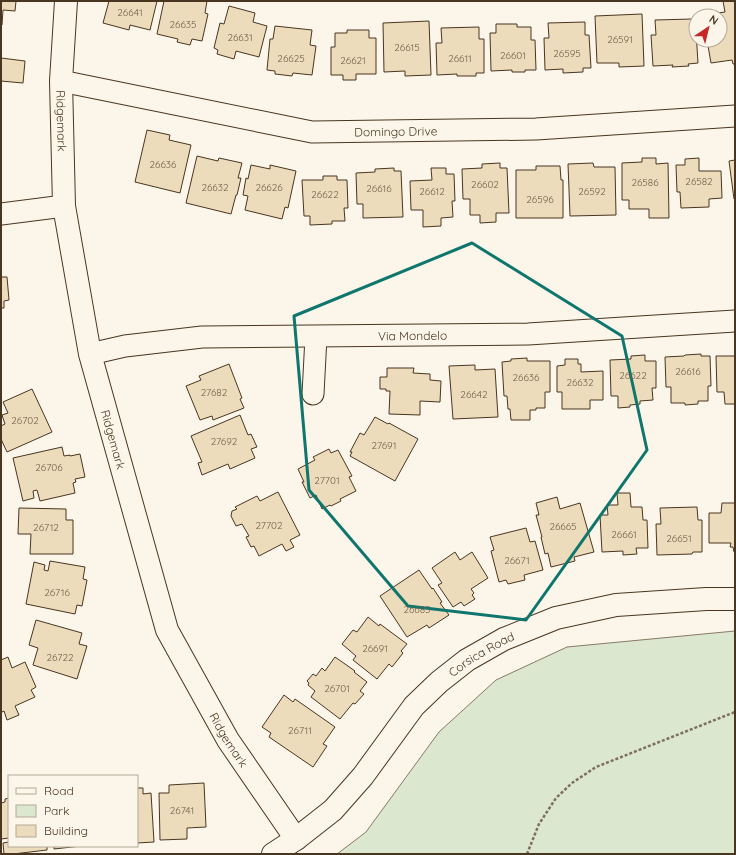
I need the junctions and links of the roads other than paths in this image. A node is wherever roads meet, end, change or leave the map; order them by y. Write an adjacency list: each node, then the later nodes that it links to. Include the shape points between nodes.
1 (66, 1): 2 (street, Ridgemark)
2 (61, 81): 3 (street, Domingo Drive, via 312,132 536,129); 4 (street, Ridgemark)
3 (735, 116)
4 (64, 206): 5 (street); 8 (street, Ridgemark)
5 (1, 214)
6 (735, 321): 7 (street, Via Mondelo, via 528,334)
7 (316, 337): 8 (street, Via Mondelo, via 202,337 125,346); 9 (street)
8 (90, 354): 11 (street, Ridgemark, via 167,630 228,740)
9 (313, 394)
10 (735, 599): 11 (street, Corsica Road, via 616,605 556,618 504,639 467,660 414,706 363,776 334,810)
11 (296, 839): 12 (street, Corsica Road)
12 (273, 854)

